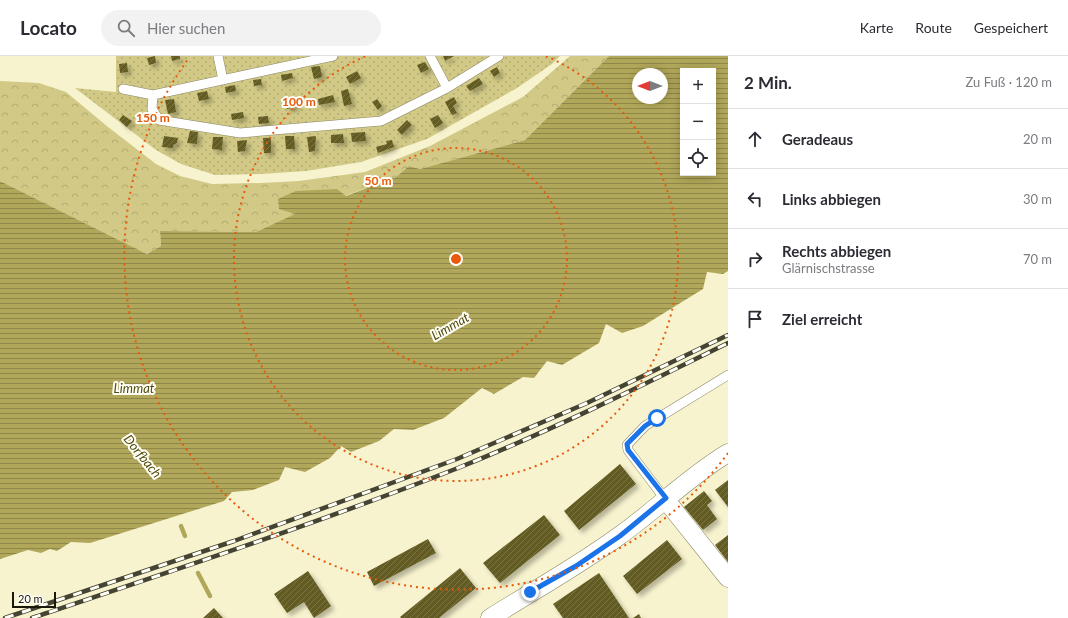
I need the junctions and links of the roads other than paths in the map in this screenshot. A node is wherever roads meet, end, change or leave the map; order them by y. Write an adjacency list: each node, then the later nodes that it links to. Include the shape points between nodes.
1 (218, 56): 5 (lane)
2 (334, 56): 5 (lane)
3 (430, 56): 6 (lane)
4 (499, 56): 6 (lane)
5 (223, 80): 8 (lane)
6 (447, 88): 8 (lane, via 381,121 240,133 159,120 152,109)
7 (124, 89): 8 (lane)
8 (153, 95)
9 (728, 375): 11 (lane, via 645,426 627,444 628,450)
10 (728, 453): 11 (street)
11 (666, 498): 12 (street); 13 (street, via 620,536 576,566)
12 (728, 578)
13 (490, 618)

